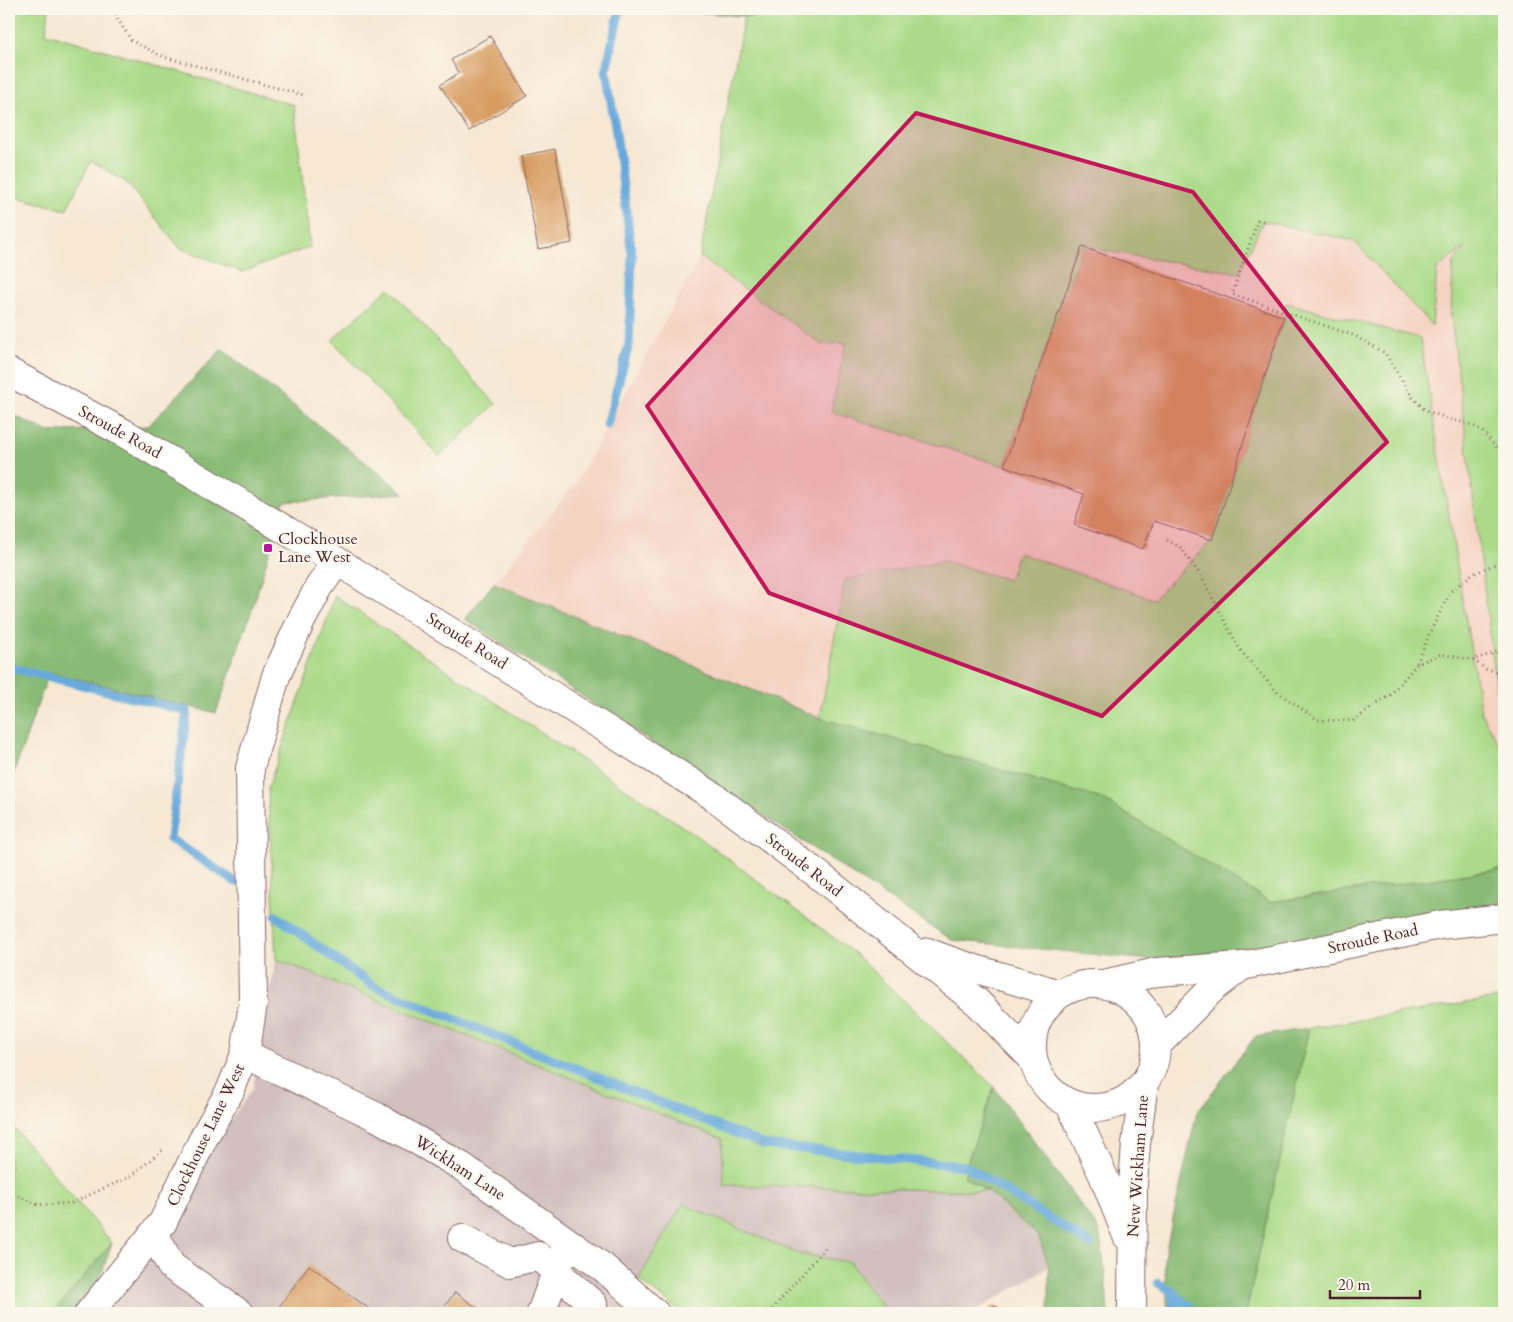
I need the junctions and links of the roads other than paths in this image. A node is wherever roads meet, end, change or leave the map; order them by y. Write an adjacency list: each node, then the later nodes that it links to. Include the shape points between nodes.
1 (9, 372): 2 (street, Stroude Road, via 124,433)
2 (337, 561): 4 (street, Stroude Road, via 714,796); 9 (street, Clockhouse Lane West, via 315,596 276,676 250,768 253,1004)
3 (1504, 918): 5 (street, Stroude Road, via 1440,925)
4 (904, 942): 7 (street, Stroude Road, via 954,964); 10 (street, Stroude Road, via 977,1002)
5 (1242, 966): 6 (street, Stroude Road, via 1158,972); 8 (street, Stroude Road, via 1211,990)
6 (1104, 984): 7 (street, via 1088,983); 8 (street, via 1121,989 1136,999 1147,1012)
7 (1058, 994): 10 (street, via 1036,1021)
8 (1157, 1045): 11 (street, via 1154,1065)
9 (245, 1054): 13 (street, Clockhouse Lane West, via 230,1091 163,1222); 15 (street, Wickham Lane, via 377,1117 462,1166)
10 (1032, 1058): 12 (street, via 1052,1093)
11 (1144, 1083): 12 (street, via 1135,1093 1111,1106 1083,1108); 16 (street, New Wickham Lane, via 1134,1168)
12 (1070, 1104): 16 (street, New Wickham Lane)
13 (154, 1233): 18 (street, Clockhouse Lane West); 19 (street, via 171,1266)
14 (462, 1238): 17 (street, via 510,1263 538,1256)
15 (568, 1243): 17 (street); 22 (street, Wickham Lane, via 604,1268)
16 (1132, 1249): 23 (street, New Wickham Lane)
17 (556, 1272): 20 (street); 21 (street, via 593,1304)
18 (89, 1313)
19 (238, 1313)
20 (541, 1313)
21 (593, 1313)
22 (655, 1313)
23 (1132, 1313)

